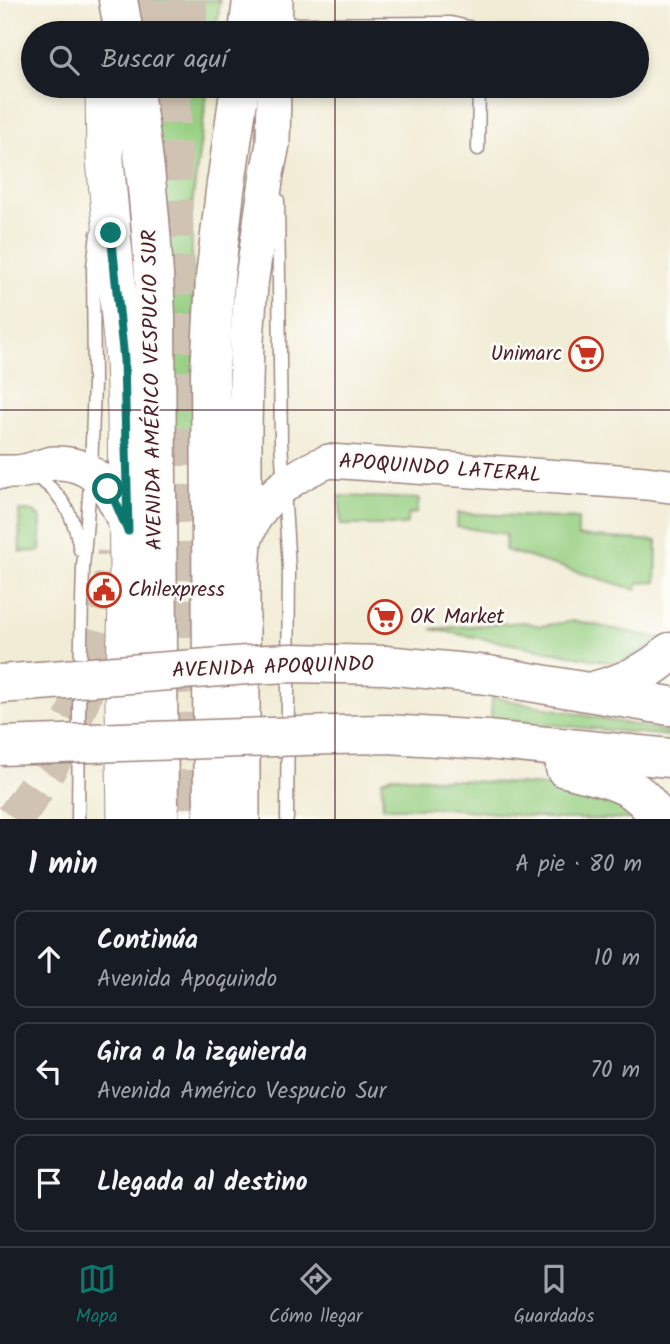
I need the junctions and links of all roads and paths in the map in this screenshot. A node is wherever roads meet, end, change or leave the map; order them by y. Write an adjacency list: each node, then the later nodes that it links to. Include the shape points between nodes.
1 (104, 0): 4 (main road)
2 (118, 0): 5 (main road)
3 (265, 18): 6 (lane)
4 (104, 21)
5 (122, 21)
6 (377, 21)
7 (104, 98): 14 (main road, AVENIDA AMÉRICO VESPUCIO SUR)
8 (135, 98): 22 (main road, AVENIDA AMÉRICO VESPUCIO SUR, via 149,208 156,329)
9 (238, 98): 33 (main road, via 215,278 210,373)
10 (274, 98): 12 (street)
11 (479, 98): 13 (lane)
12 (274, 144): 18 (lane); 20 (street, via 251,285)
13 (478, 149)
14 (105, 160): 16 (lane, AVENIDA AMÉRICO VESPUCIO SUR, via 93,266); 19 (main road, AVENIDA AMÉRICO VESPUCIO SUR, via 124,360)
15 (13, 472): 16 (street, via 54,463); 21 (lane, via 40,478 62,500 77,531)
16 (91, 473): 19 (street, via 108,489); 21 (lane, AVENIDA AMÉRICO VESPUCIO SUR)
17 (670, 486): 18 (street, APOQUINDO LATERAL, via 329,461)
18 (284, 487): 20 (street, APOQUINDO LATERAL, via 255,518); 35 (lane, via 289,568)
19 (128, 531): 22 (main road, AVENIDA AMÉRICO VESPUCIO SUR)
20 (244, 556): 34 (street)
21 (83, 568): 30 (lane)
22 (143, 570): 31 (main road, via 124,702); 32 (main road)
23 (670, 653): 25 (main road, via 629,679)
24 (0, 684): 25 (main road, AVENIDA APOQUINDO, bridge, via 291,663 436,669)
25 (587, 692): 26 (main road, AVENIDA APOQUINDO)
26 (670, 706)
27 (496, 742): 28 (main road, bridge, via 360,735); 29 (main road); 36 (main road, via 532,760 617,781 635,790)
28 (0, 746)
29 (670, 758)
30 (78, 819)
31 (126, 819)
32 (159, 819)
33 (213, 819)
34 (243, 819)
35 (288, 819)
36 (658, 819)

